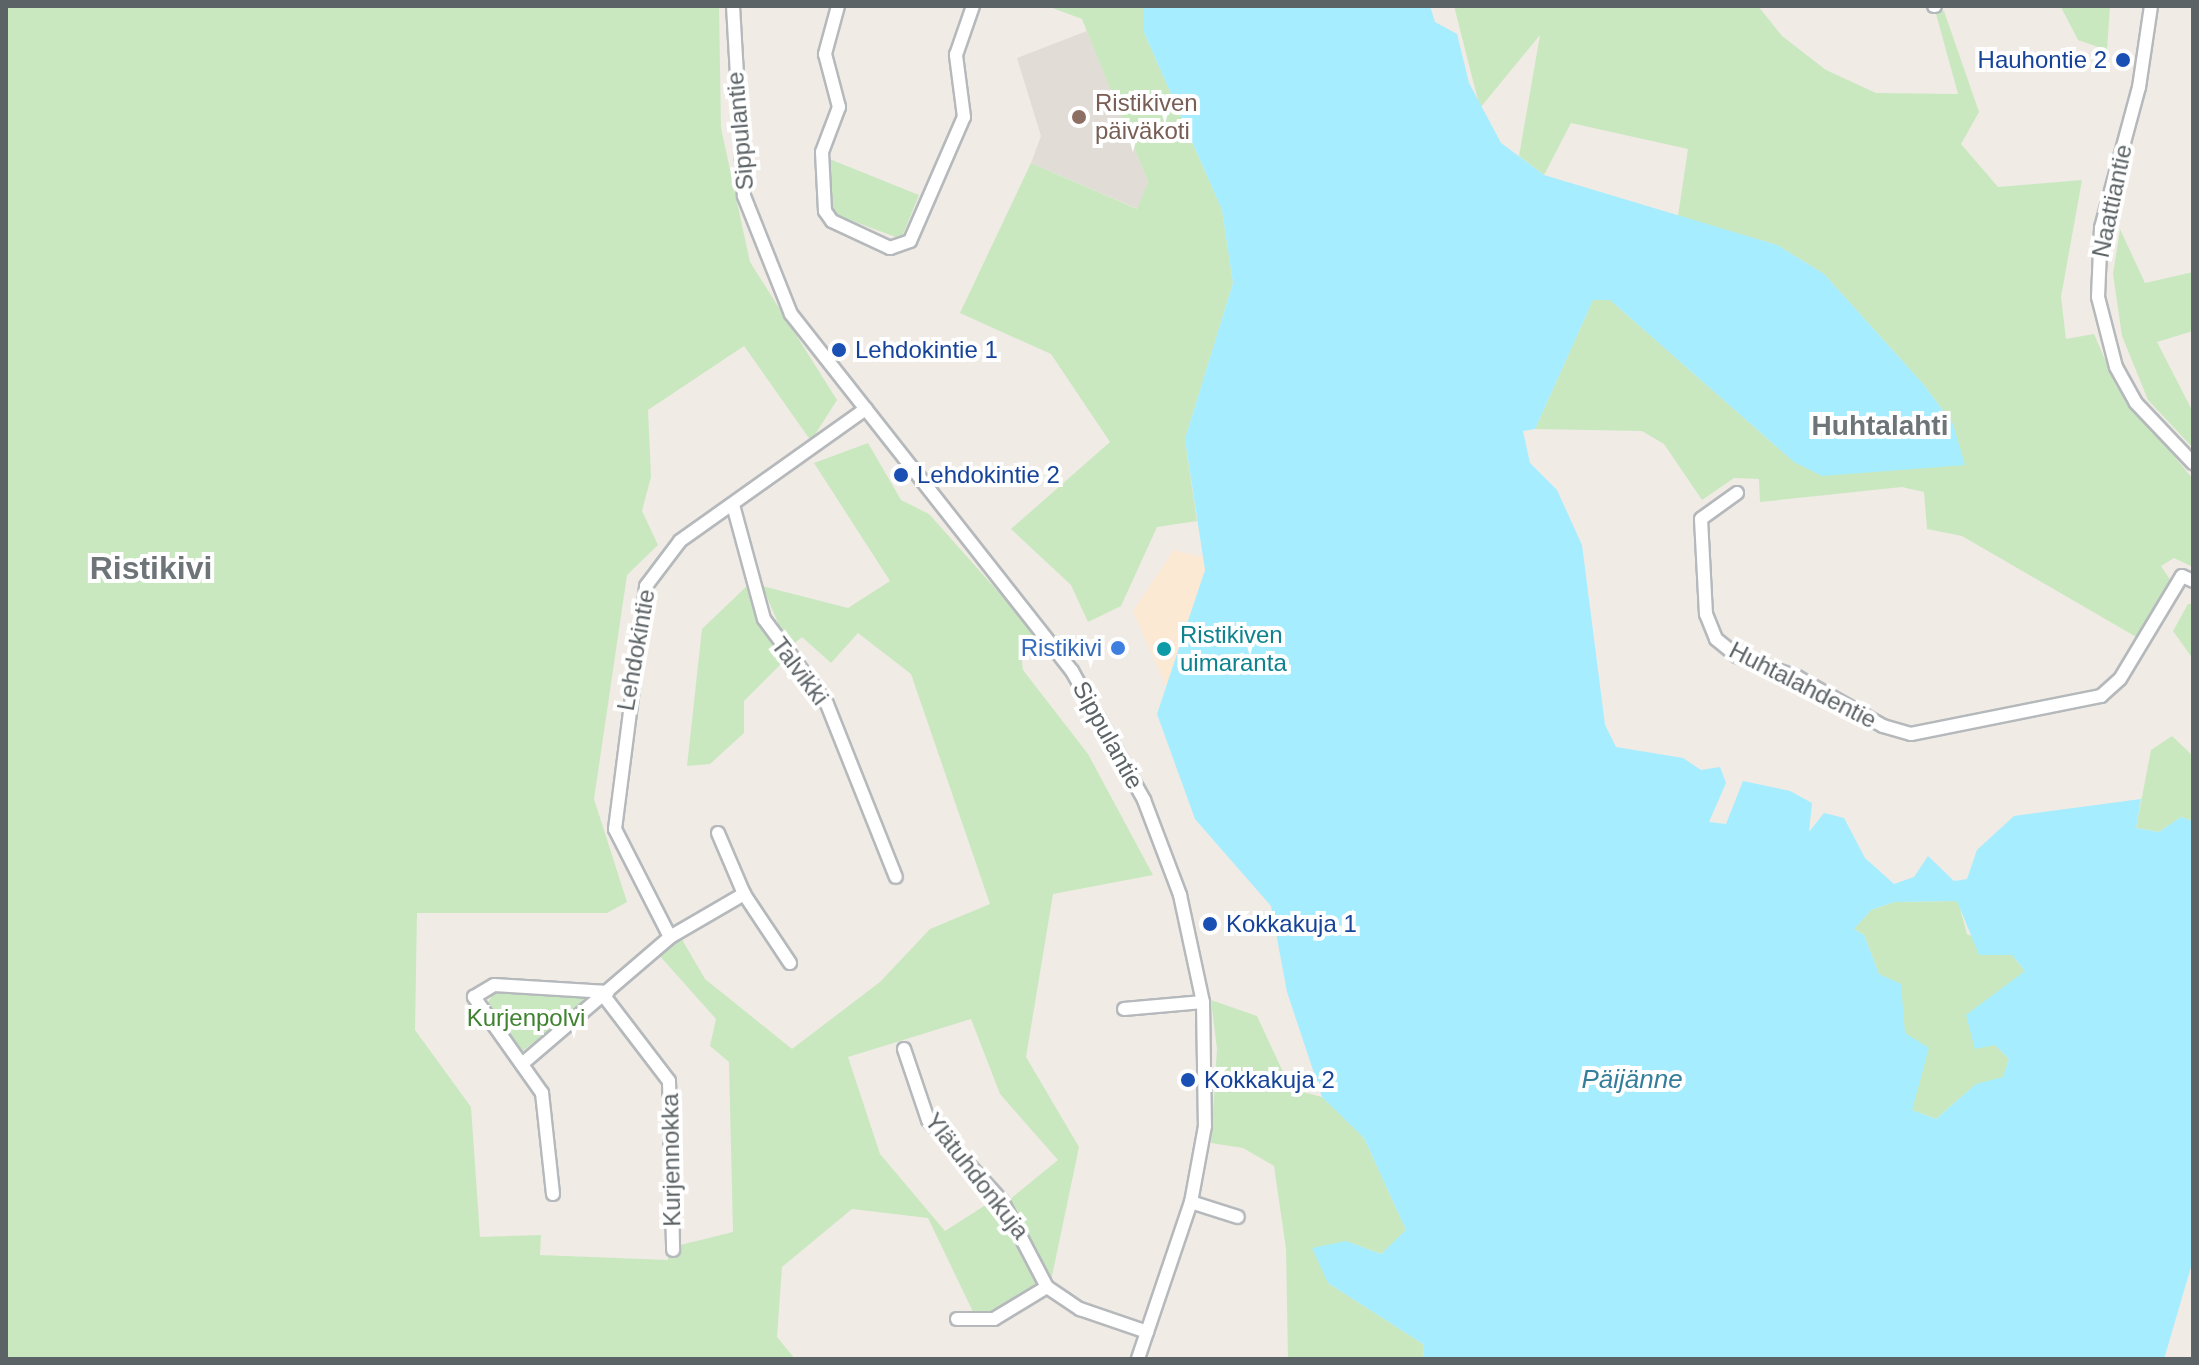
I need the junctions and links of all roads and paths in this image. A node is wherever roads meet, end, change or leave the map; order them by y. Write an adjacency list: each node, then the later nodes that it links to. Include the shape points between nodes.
1 (733, 6): 5 (street, Sippulantie, via 735,139 752,226 791,314)
2 (838, 6): 3 (street, via 825,54 839,107 822,152 825,211 890,248 910,241 964,117 956,55)
3 (973, 6)
4 (2151, 6): 6 (street, Naattiantie, via 2139,87 2101,228 2098,297 2116,367 2136,403)
5 (866, 409): 8 (street, Lehdokintie); 16 (street, Sippulantie, via 1020,598 1109,732 1171,867)
6 (2193, 463)
7 (1737, 493): 9 (street, Huhtalahdentie, via 1701,519 1706,614 1716,639 1737,656 1797,677 1883,726 1911,734 2101,696 2120,679)
8 (733, 505): 11 (street, Talvikki, via 764,619 827,704); 13 (street, Lehdokintie, via 663,559 638,613 615,829)
9 (2182, 576)
10 (718, 833): 12 (street)
11 (896, 877)
12 (744, 894): 13 (street); 14 (street)
13 (670, 937): 15 (street)
14 (790, 963)
15 (606, 994): 19 (street); 19 (street, via 478,988 479,1009); 23 (street, Kurjennokka, via 669,1081)
16 (1203, 1002): 17 (street); 21 (street, Sippulantie, via 1207,1104)
17 (1124, 1009)
18 (904, 1049): 24 (street, Ylätuhdonkuja, via 928,1120 1002,1201)
19 (522, 1064): 20 (street, via 545,1105)
20 (553, 1194)
21 (1191, 1202): 22 (street); 26 (street, Sippulantie)
22 (1238, 1217)
23 (673, 1250)
24 (1047, 1287): 25 (street, via 994,1319); 26 (street, Ylätuhdonkuja, via 1080,1309)
25 (957, 1319)
26 (1147, 1332): 27 (street, Sippulantie)
27 (1138, 1359)

